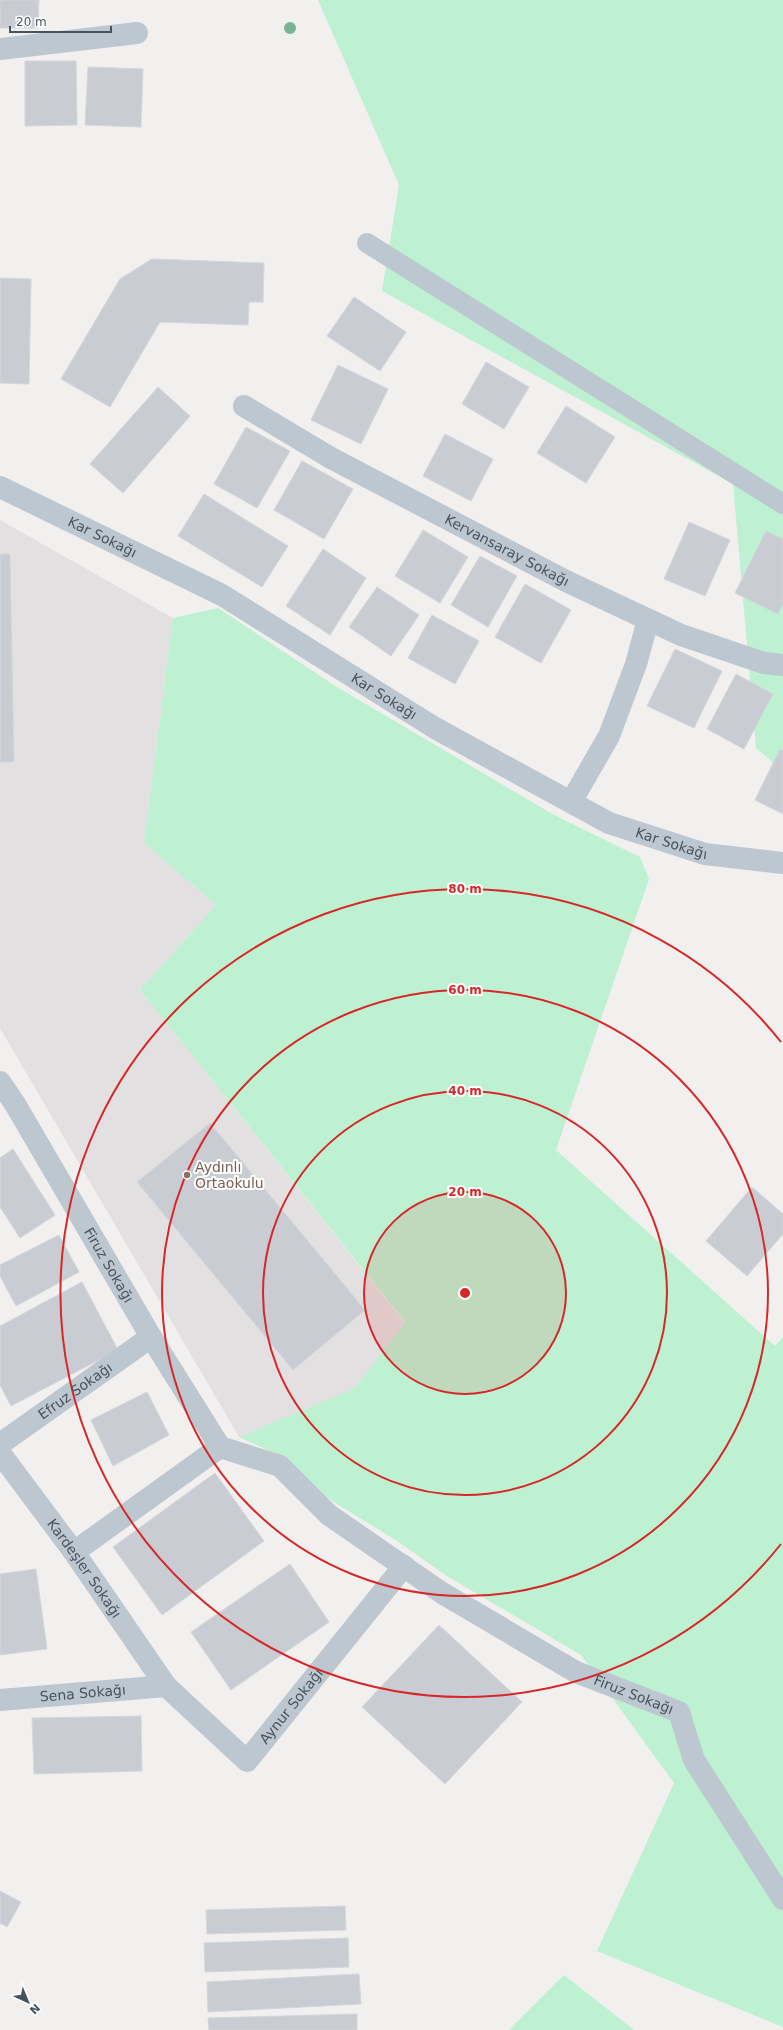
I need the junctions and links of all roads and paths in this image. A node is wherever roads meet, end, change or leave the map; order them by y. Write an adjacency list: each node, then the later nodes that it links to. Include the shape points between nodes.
1 (137, 33): 2 (street)
2 (0, 49)
3 (367, 244): 6 (lane)
4 (244, 406): 7 (street, Kervansaray Sokağı, via 331,458 566,581)
5 (0, 487): 9 (street, Kar Sokağı, via 222,595 435,728)
6 (783, 504)
7 (648, 620): 8 (street, Kervansaray Sokağı, via 681,635 764,663); 9 (street, via 636,664 609,736)
8 (783, 665)
9 (571, 802): 10 (street, Kar Sokağı, via 610,823 705,854)
10 (783, 863)
11 (0, 1082): 12 (street, Firuz Sokağı)
12 (151, 1338): 13 (street, Efruz Sokağı); 14 (street, Firuz Sokağı)
13 (0, 1444)
14 (220, 1447): 16 (street); 17 (street, via 280,1466 329,1515)
15 (0, 1453): 16 (street, Kardeşler Sokağı)
16 (74, 1552): 18 (street, Kardeşler Sokağı)
17 (404, 1566): 18 (street, Aynur Sokağı, via 246,1760); 20 (street, Firuz Sokağı, via 442,1593 576,1672 679,1712 694,1760)
18 (166, 1686): 19 (street, Sena Sokağı)
19 (0, 1700)
20 (783, 1899)

